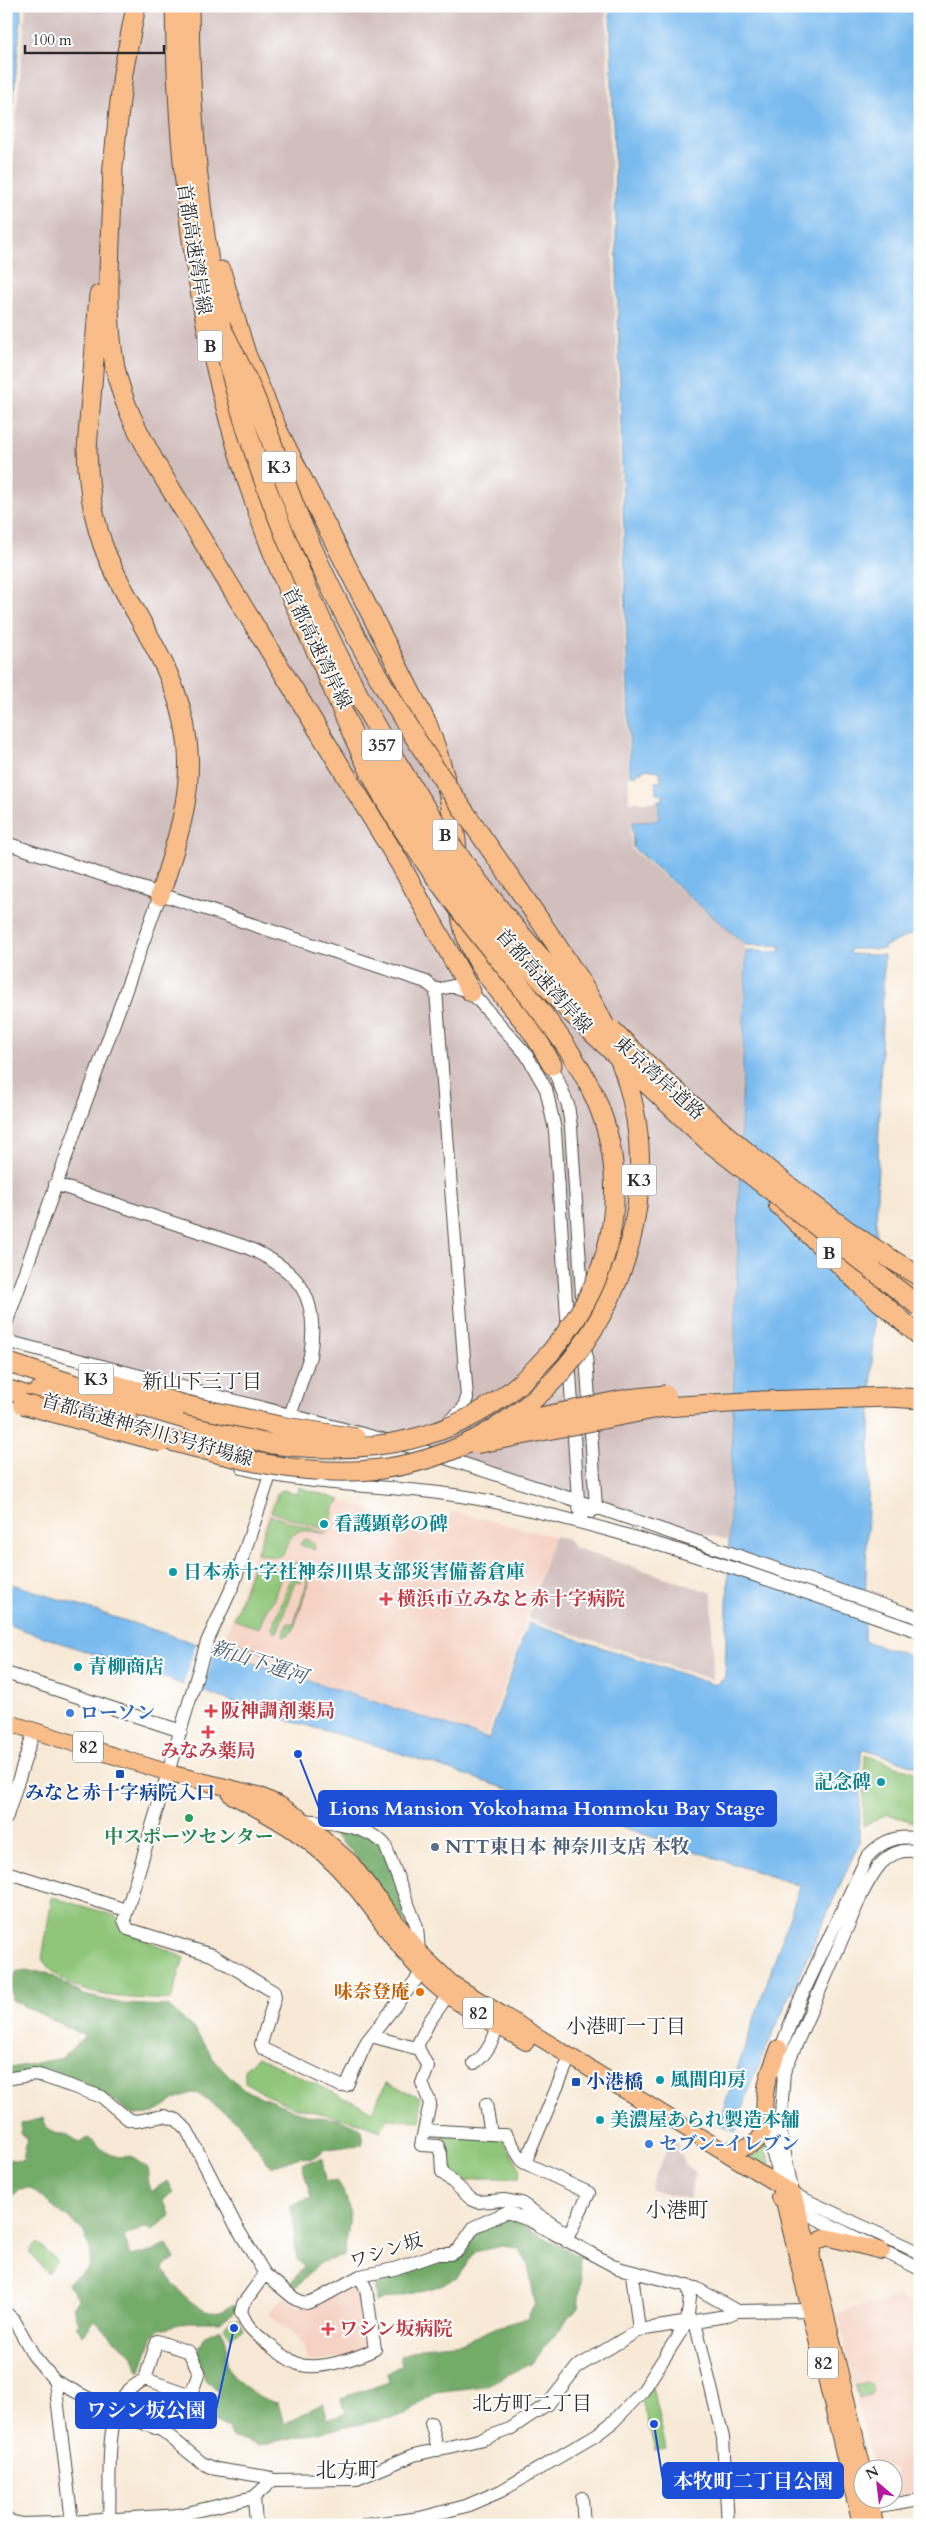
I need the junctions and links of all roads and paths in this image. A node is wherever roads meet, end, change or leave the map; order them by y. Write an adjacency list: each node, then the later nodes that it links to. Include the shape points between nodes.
1 (136, 6): 4 (highway, via 123,73)
2 (175, 6): 7 (highway, 首都高速湾岸線 / B, via 178,120 186,204 216,373 232,435 264,531)
3 (193, 6): 5 (highway, 東京湾岸道路 / 357); 6 (highway, 首都高速湾岸線 / B, via 198,128); 19 (highway, 東京湾岸道路 / 357, bridge, via 193,120 201,211 216,307 236,396 269,501 296,572 370,725 451,850 522,940 583,1007 699,1115)
4 (113, 165): 9 (highway, via 94,349 88,471 94,514 107,555 165,666 179,701 186,734 189,762 186,804); 11 (highway, via 110,323 115,368 128,410 158,468 399,862)
5 (206, 202): 12 (highway, bridge, via 234,319 265,401 428,726 438,752 454,820 464,930 474,957 529,1027); 17 (highway, 東京湾岸道路 / 357, bridge, via 222,305 241,387 289,537 355,682 433,813 520,928 607,1021 747,1146)
6 (221, 327): 15 (highway, 首都高速湾岸線 / B, bridge, via 264,484 309,594 371,719 432,817 497,904 584,1004 701,1112); 36 (highway, 首都高速神奈川3号狩場線 / K3, bridge, via 253,392 297,513 340,606 402,716 455,800 592,1000 617,1053 631,1097 638,1140 638,1197 631,1238 610,1301 558,1377 507,1420 467,1443 423,1460 367,1470)
7 (324, 668): 13 (highway, 首都高速湾岸線 / B, bridge, via 348,714 400,796 494,925 559,1000 598,1039); 34 (highway, 首都高速神奈川3号狩場線 / K3, bridge, via 385,800 411,841 582,1069 606,1124 614,1161 615,1198 606,1253 581,1309 546,1358 500,1398 462,1422 402,1443 355,1449)
8 (6, 843): 9 (street)
9 (160, 895): 10 (street, via 426,982); 14 (street)
10 (436, 990): 11 (street, via 453,986); 35 (street, via 467,1398 466,1406 431,1434)
11 (472, 992): 38 (street, via 526,1054 546,1089 552,1108)
12 (552, 1065): 39 (street, via 566,1098 571,1127)
13 (740, 1168): 20 (highway, 首都高速湾岸線 / B, bridge); 22 (highway, B, bridge, via 864,1288)
14 (55, 1184): 21 (street); 33 (street, via 246,1247 273,1259 292,1273 305,1293 313,1333 310,1356)
15 (841, 1226): 16 (highway, B, bridge); 18 (highway, 首都高速湾岸線 / B, bridge)
16 (920, 1277)
17 (920, 1285)
18 (920, 1289)
19 (920, 1293)
20 (920, 1308)
21 (6, 1324)
22 (920, 1336)
23 (6, 1341): 33 (street)
24 (6, 1352): 28 (highway, K3, bridge, via 185,1405 279,1426 385,1441 445,1437 646,1396)
25 (6, 1362): 34 (highway, 首都高速神奈川3号狩場線 / K3)
26 (6, 1372): 34 (highway, K3, via 130,1413 203,1433)
27 (6, 1381): 36 (highway, K3, bridge, via 217,1449)
28 (920, 1386)
29 (6, 1389): 36 (highway, 首都高速神奈川3号狩場線 / K3, bridge, via 233,1458)
30 (6, 1393): 37 (street)
31 (6, 1398): 32 (highway, K3, bridge, via 142,1438 202,1450 344,1458 449,1450 664,1407 762,1401)
32 (920, 1398)
33 (290, 1415): 35 (street); 37 (street)
34 (265, 1443)
35 (423, 1451): 38 (street)
36 (293, 1468)
37 (270, 1475): 40 (street, via 487,1500); 46 (street, via 234,1583 206,1647)
38 (578, 1501): 39 (street); 40 (street)
39 (596, 1507): 40 (street); 41 (street)
40 (582, 1521): 42 (street)
41 (920, 1618)
42 (920, 1632)
43 (6, 1673): 46 (street)
44 (6, 1722): 45 (main road, 82)
45 (34, 1731): 47 (main road, 82); 49 (street)
46 (181, 1731): 47 (street)
47 (169, 1773): 48 (main road, 82); 54 (street)
48 (209, 1784): 50 (main road, 82, via 258,1795); 55 (main road, 82, via 304,1836 327,1856)
49 (6, 1819)
50 (303, 1820): 55 (main road, 82, via 351,1863); 55 (street, via 330,1822 380,1839 417,1927)
51 (920, 1839): 60 (street, via 889,1840 868,1857)
52 (920, 1852): 69 (street, via 891,1854 875,1868 784,2072 780,2129)
53 (6, 1872): 54 (street)
54 (126, 1910): 58 (street, via 124,1920 128,1929 212,1955 274,1992 261,2044 263,2049 341,2086 347,2085)
55 (423, 1962): 56 (main road, 82); 58 (street); 67 (main road, 82)
56 (448, 1995): 57 (main road, 82); 59 (street, via 428,2022)
57 (498, 2025): 61 (street, via 480,2060); 62 (main road, 82)
58 (371, 2036): 59 (street)
59 (418, 2048): 65 (street, via 428,2067 422,2083 430,2103)
60 (779, 2048): 67 (main road, via 769,2072 763,2133 758,2141); 69 (street, via 770,2097 770,2119 772,2146)
61 (474, 2063)
62 (566, 2066): 68 (street); 69 (main road, 82)
63 (6, 2079): 76 (street, ワシン坂, via 35,2074 102,2097 128,2119 145,2120 160,2115 177,2120 187,2130 236,2226)
64 (486, 2104): 66 (street)
65 (424, 2130): 66 (street); 71 (street, via 421,2145 438,2146 442,2154 442,2172 471,2199 521,2203)
66 (491, 2134): 68 (street, via 506,2135)
67 (724, 2151): 69 (main road, 82)
68 (525, 2163): 71 (street, via 589,2192)
69 (786, 2194): 70 (main road, 82); 73 (street); 81 (main road, 82)
70 (798, 2211): 72 (street); 74 (main road, 82)
71 (567, 2238): 77 (street); 78 (street, ワシン坂, via 507,2212 474,2227 458,2250 450,2254 437,2254)
72 (882, 2251): 74 (main road, via 826,2237 815,2243); 75 (street)
73 (920, 2253)
74 (811, 2254): 81 (main road, 82)
75 (920, 2269)
76 (265, 2274): 78 (street, ワシン坂, via 295,2299 307,2303); 78 (street, via 243,2304 241,2312 248,2326 271,2345 298,2364 307,2366 358,2358 376,2349 366,2289)
77 (632, 2274): 79 (street); 84 (street)
78 (360, 2276)
79 (688, 2285): 80 (street); 83 (street)
80 (738, 2311): 81 (street); 83 (street)
81 (817, 2312): 90 (main road, 82); 105 (main road, 82)
82 (6, 2313): 86 (street)
83 (691, 2321): 84 (street); 102 (street, via 642,2391 596,2435 501,2491 466,2506 420,2518); 104 (street, via 723,2438)
84 (639, 2330): 89 (street, via 576,2367 549,2403 521,2423 482,2439)
85 (145, 2379): 85 (street, via 156,2341 189,2352 200,2372 191,2395); 87 (street, via 127,2392)
86 (55, 2381): 87 (street); 100 (street)
87 (115, 2412): 91 (street, via 163,2431 195,2459 211,2467); 97 (street, via 111,2430)
88 (431, 2423): 89 (street)
89 (438, 2450): 91 (street, via 414,2455 357,2479)
90 (860, 2458)
91 (273, 2480): 92 (street)
92 (254, 2497): 99 (street, via 179,2515); 101 (street)
93 (582, 2498): 103 (street)
94 (920, 2500): 95 (street)
95 (904, 2501)
96 (872, 2508): 106 (main road)
97 (109, 2519): 99 (street); 100 (street)
98 (6, 2520): 100 (street, via 22,2524)
99 (127, 2521)
100 (72, 2522)
101 (256, 2525)
102 (366, 2525)
103 (584, 2525)
104 (728, 2525)
105 (861, 2525)
106 (875, 2525)

